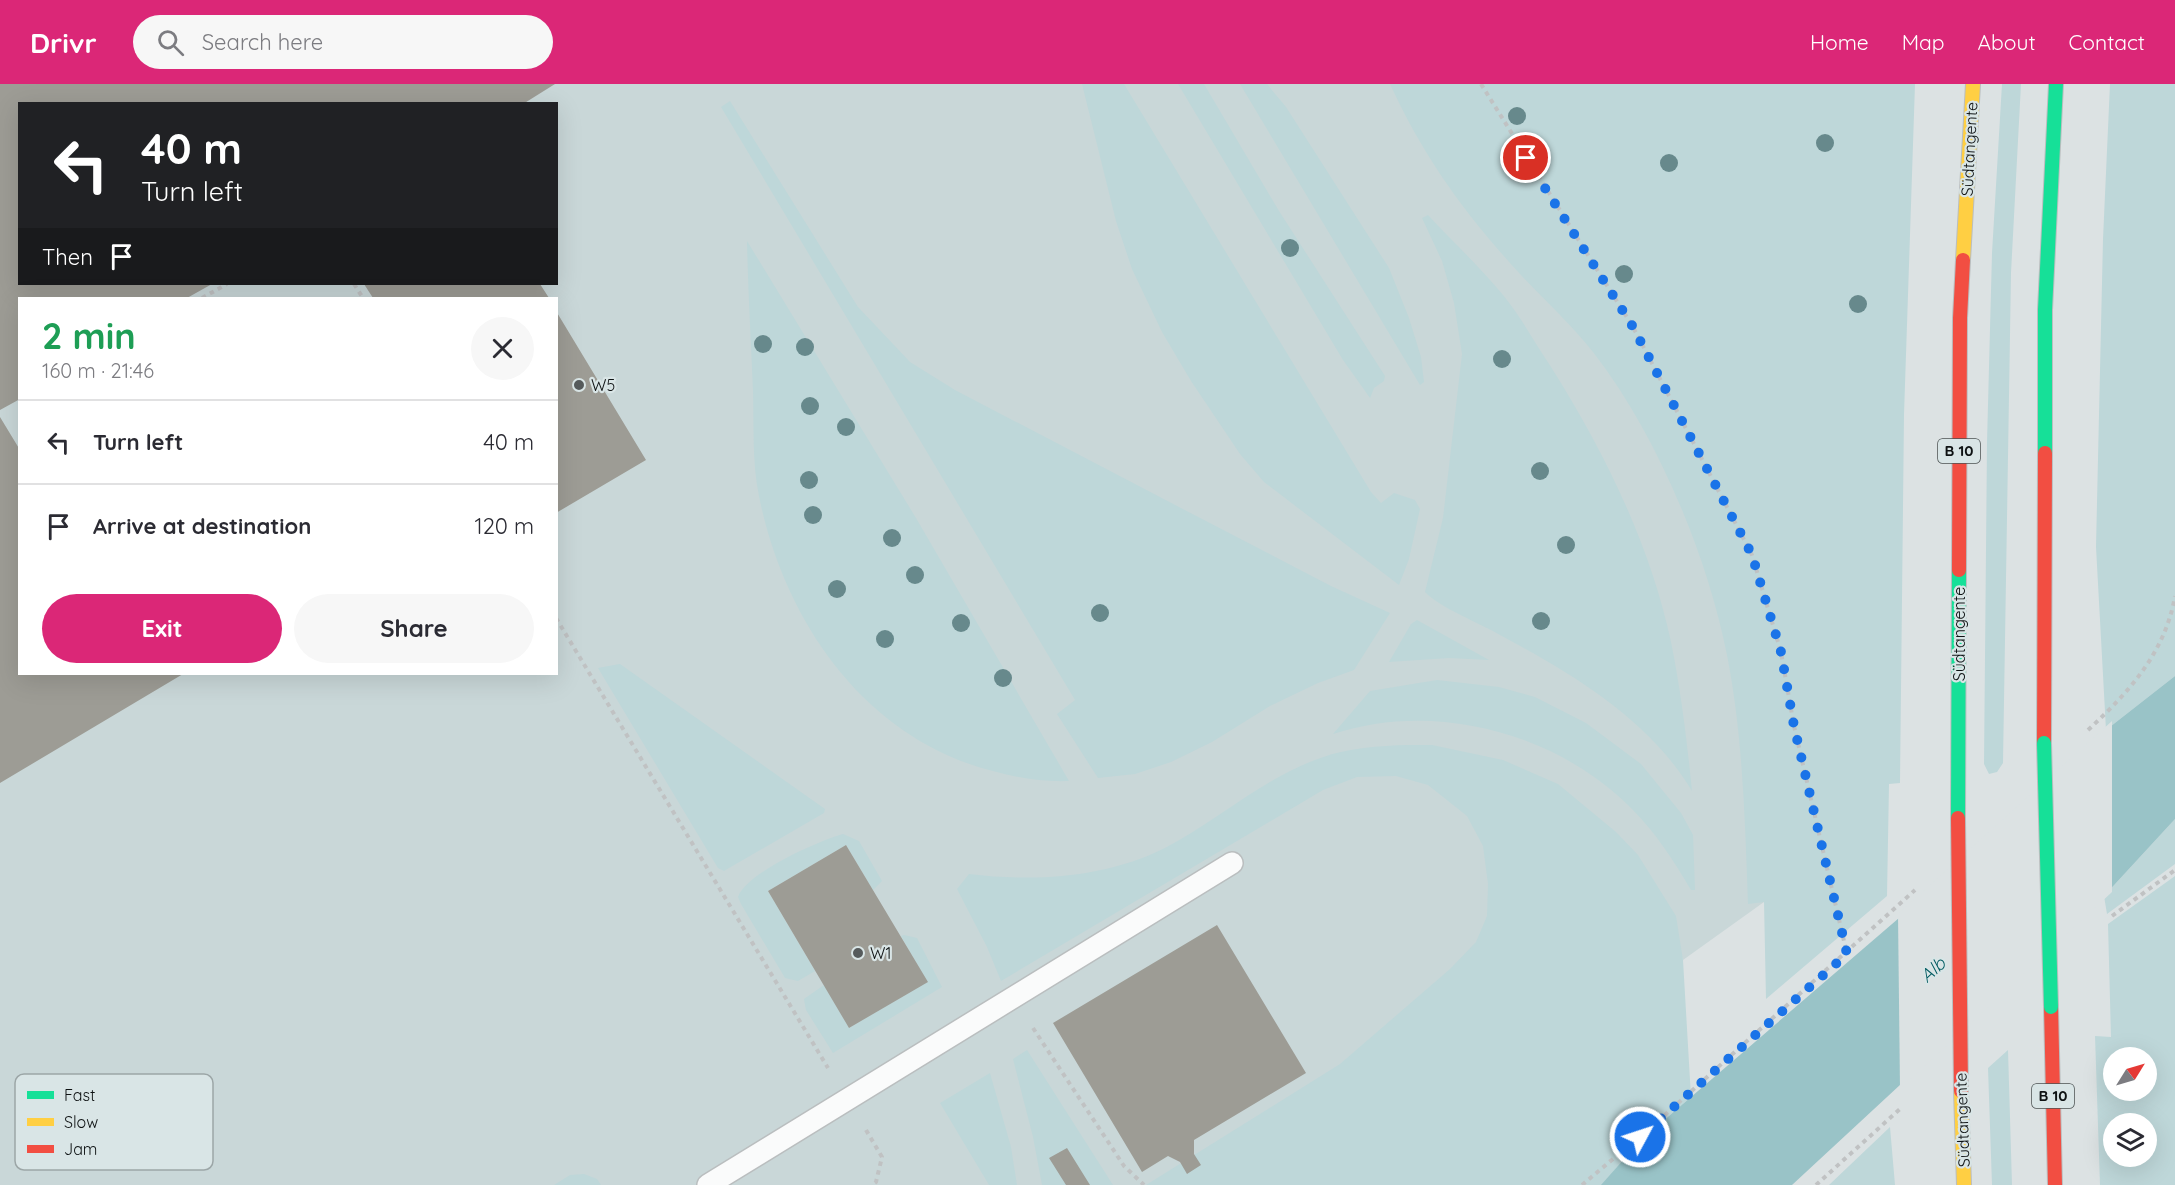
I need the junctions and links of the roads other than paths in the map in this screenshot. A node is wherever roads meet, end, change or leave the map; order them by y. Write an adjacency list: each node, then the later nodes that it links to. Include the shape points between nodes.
1 (1973, 84): 5 (highway, Südtangente / B 10, bridge, via 1960,318 1958,818)
2 (2056, 84): 6 (highway, B 10, bridge, via 2044,310 2044,743)
3 (1232, 863): 4 (lane)
4 (708, 1185)
5 (1964, 1185)
6 (2055, 1185)

